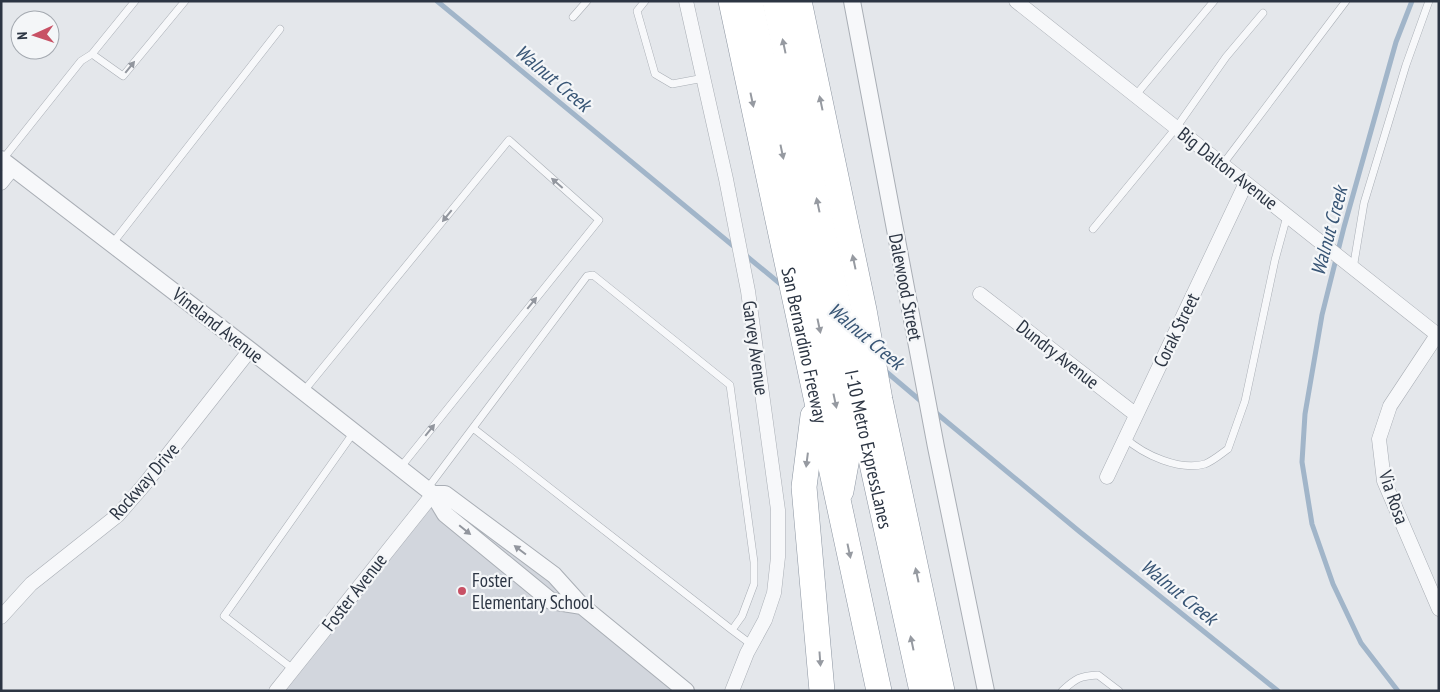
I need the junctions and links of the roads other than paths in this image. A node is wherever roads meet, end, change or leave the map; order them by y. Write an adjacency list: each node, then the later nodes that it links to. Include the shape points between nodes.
1 (135, 1): 18 (lane)
2 (185, 1): 18 (lane, one-way to 2, via 123,76)
3 (587, 1): 16 (lane)
4 (645, 1): 19 (lane, via 637,10 655,74 672,84)
5 (686, 1): 19 (street, Garvey Avenue)
6 (731, 1): 34 (highway, San Bernardino Freeway, one-way to 34)
7 (750, 1): 42 (highway, I-10 Metro ExpressLanes, one-way to 42, via 847,458)
8 (775, 1): 53 (highway, I-10 Metro ExpressLanes, one-way to 8)
9 (799, 1): 54 (highway, one-way to 9)
10 (852, 1): 55 (street, Dalewood Street, via 936,447)
11 (1016, 1): 20 (street, Big Dalton Avenue)
12 (1214, 1): 20 (lane)
13 (1346, 1): 23 (lane)
14 (1429, 1): 29 (lane, via 1364,203)
15 (1263, 13): 21 (lane, via 1226,57)
16 (573, 17)
17 (280, 28): 28 (lane)
18 (92, 54): 22 (lane, via 81,61)
19 (704, 78): 46 (street, Garvey Avenue, via 748,291 778,510 774,593)
20 (1135, 96): 21 (street, Big Dalton Avenue)
21 (1176, 128): 23 (street, Big Dalton Avenue); 27 (lane)
22 (6, 162): 24 (street); 28 (street, Vineland Avenue)
23 (1222, 164): 25 (street, Big Dalton Avenue)
24 (1, 182)
25 (1246, 183): 26 (street, Big Dalton Avenue); 35 (street, Corak Street)
26 (1287, 215): 29 (street, Big Dalton Avenue); 38 (lane, via 1274,260 1244,401 1228,449 1205,464 1179,466 1136,448)
27 (1093, 228)
28 (112, 244): 32 (street, Vineland Avenue)
29 (1351, 267): 31 (street, Big Dalton Avenue)
30 (980, 294): 35 (street, Dundry Avenue)
31 (1438, 336): 43 (street, Via Rosa, via 1390,406 1379,439 1384,481)
32 (250, 350): 33 (street, Vineland Avenue); 44 (street, Rockway Drive, via 118,515 31,584)
33 (303, 392): 37 (street, Vineland Avenue); 39 (lane, one-way to 33, via 599,220 509,140)
34 (815, 398): 42 (highway, San Bernardino Freeway); 51 (highway, one-way to 51, via 804,487)
35 (1136, 414): 38 (street, Corak Street)
36 (473, 428): 41 (lane); 45 (lane); 45 (lane, via 587,276 593,275 730,385 754,562 754,584 742,616)
37 (354, 432): 39 (street, Vineland Avenue); 47 (lane, via 224,616)
38 (1125, 438): 40 (street, Corak Street)
39 (400, 468): 41 (street, Vineland Avenue)
40 (1107, 477)
41 (430, 492): 47 (street, Foster Avenue); 49 (street, Vineland Avenue, via 445,494 554,575 582,606)
42 (839, 503): 52 (highway, San Bernardino Freeway, one-way to 52)
43 (1439, 609)
44 (1, 617)
45 (732, 630): 46 (lane)
46 (752, 645): 50 (street, Garvey Avenue)
47 (294, 669): 48 (street, Foster Avenue)
48 (276, 691)
49 (686, 691)
50 (732, 691)
51 (822, 691)
52 (879, 691)
53 (922, 691)
54 (942, 691)
55 (986, 691)
56 (1062, 691): 57 (lane, via 1082,676 1098,675)
57 (1118, 691)

